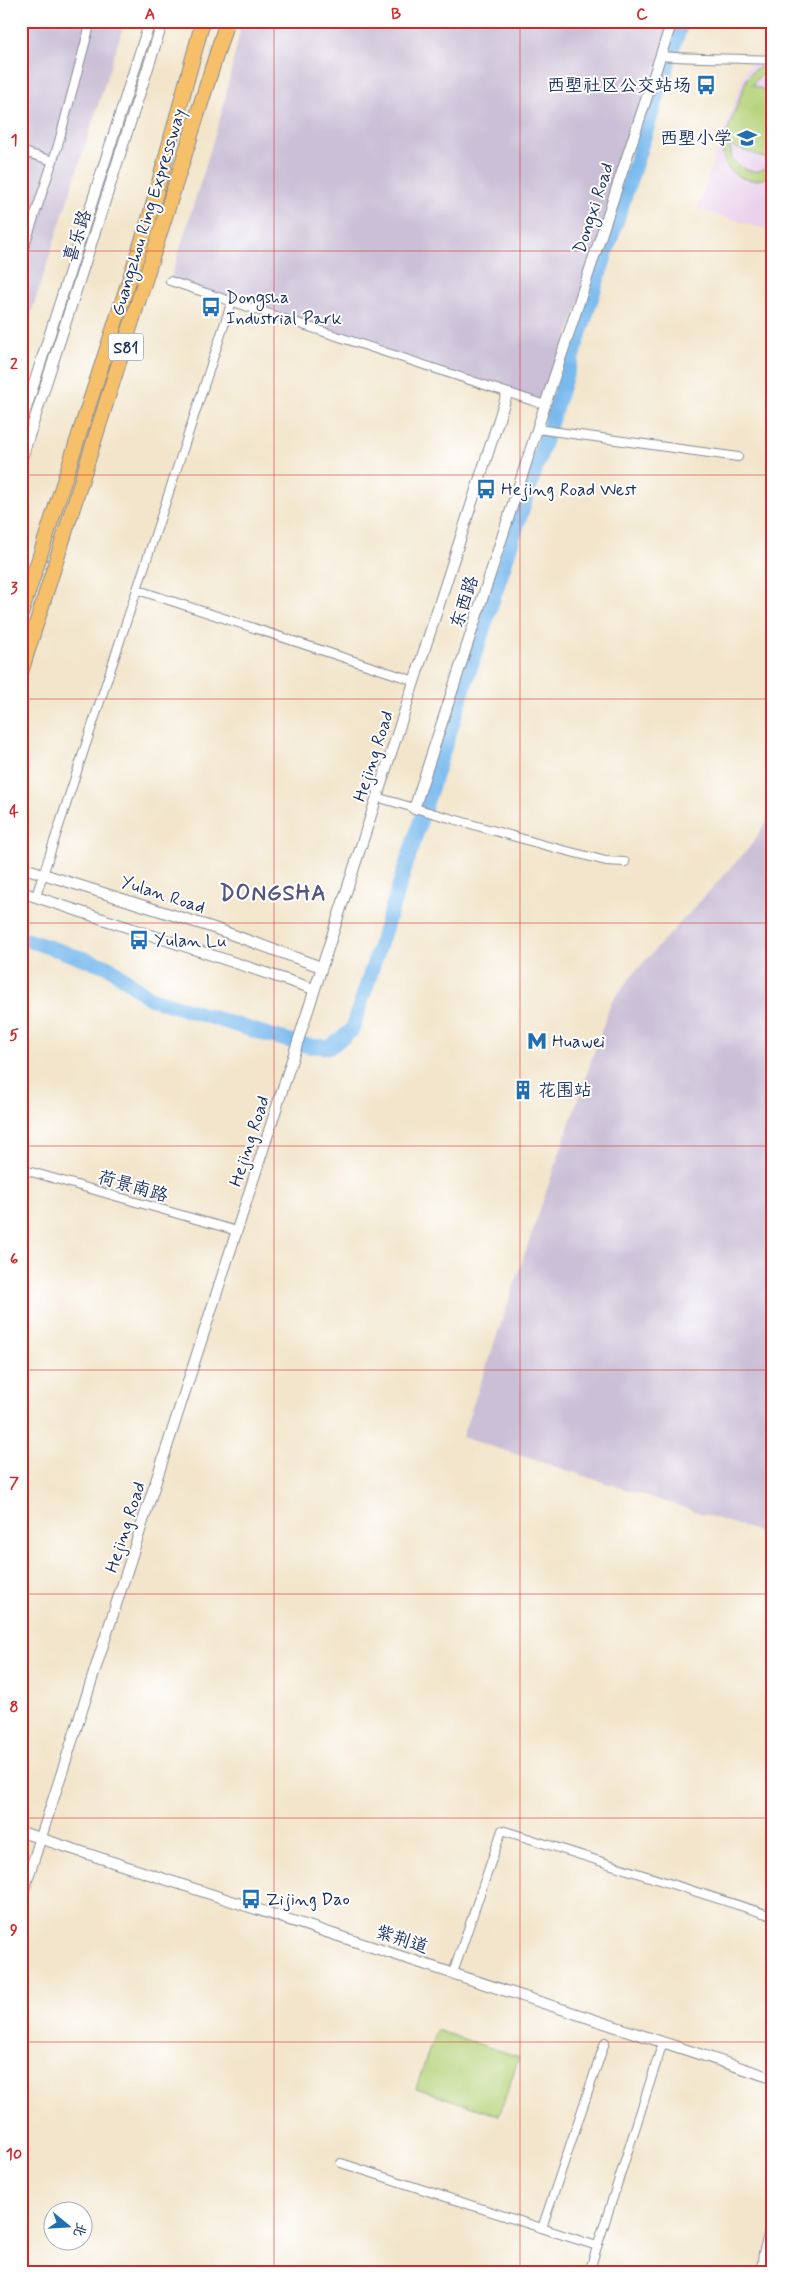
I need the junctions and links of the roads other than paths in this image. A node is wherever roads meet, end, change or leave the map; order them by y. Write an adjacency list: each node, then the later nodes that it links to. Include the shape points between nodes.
1 (91, 21): 10 (street)
2 (150, 21): 16 (street, 喜乐路)
3 (164, 21): 19 (street, 喜乐路)
4 (203, 21): 21 (highway, Guangzhou Ring Expressway / S81, via 148,219)
5 (227, 21): 22 (highway, Guangzhou Ring Expressway / S81)
6 (672, 21): 7 (street, Dongxi Road)
7 (660, 56): 8 (street); 15 (street, Dongxi Road)
8 (772, 60)
9 (21, 151): 10 (street)
10 (53, 161): 11 (street)
11 (21, 257)
12 (170, 281): 13 (street)
13 (232, 300): 14 (street); 20 (street)
14 (507, 394): 15 (street); 23 (street, Hejing Road)
15 (545, 405): 17 (street, 东西路)
16 (21, 424)
17 (538, 429): 18 (street); 25 (street, 东西路)
18 (738, 457)
19 (21, 460)
20 (138, 590): 23 (street); 28 (street)
21 (21, 614)
22 (21, 672)
23 (415, 681): 24 (street, Hejing Road)
24 (376, 797): 25 (street); 31 (street, Hejing Road)
25 (415, 809): 26 (street, via 592,857)
26 (625, 862)
27 (21, 867): 28 (street, Yulan Road)
28 (43, 873): 30 (street); 31 (street, Yulan Road, via 214,928)
29 (21, 892): 30 (street)
30 (36, 896): 32 (street)
31 (321, 967): 32 (street, Hejing Road)
32 (314, 989): 34 (street, Hejing Road)
33 (21, 1169): 34 (street, 荷景南路)
34 (237, 1231): 36 (street, Hejing Road)
35 (21, 1832): 36 (street, 紫荆道)
36 (40, 1838): 37 (street, Hejing Road); 39 (street, 紫荆道)
37 (21, 1899)
38 (772, 1916): 39 (street, via 502,1830)
39 (453, 1973): 41 (street, 紫荆道)
40 (606, 2042): 45 (street)
41 (663, 2042): 42 (street, 紫荆道); 46 (street)
42 (772, 2078)
43 (341, 2163): 45 (street)
44 (772, 2220): 48 (street)
45 (542, 2228): 46 (street)
46 (597, 2246): 47 (street)
47 (589, 2272)
48 (761, 2272)

